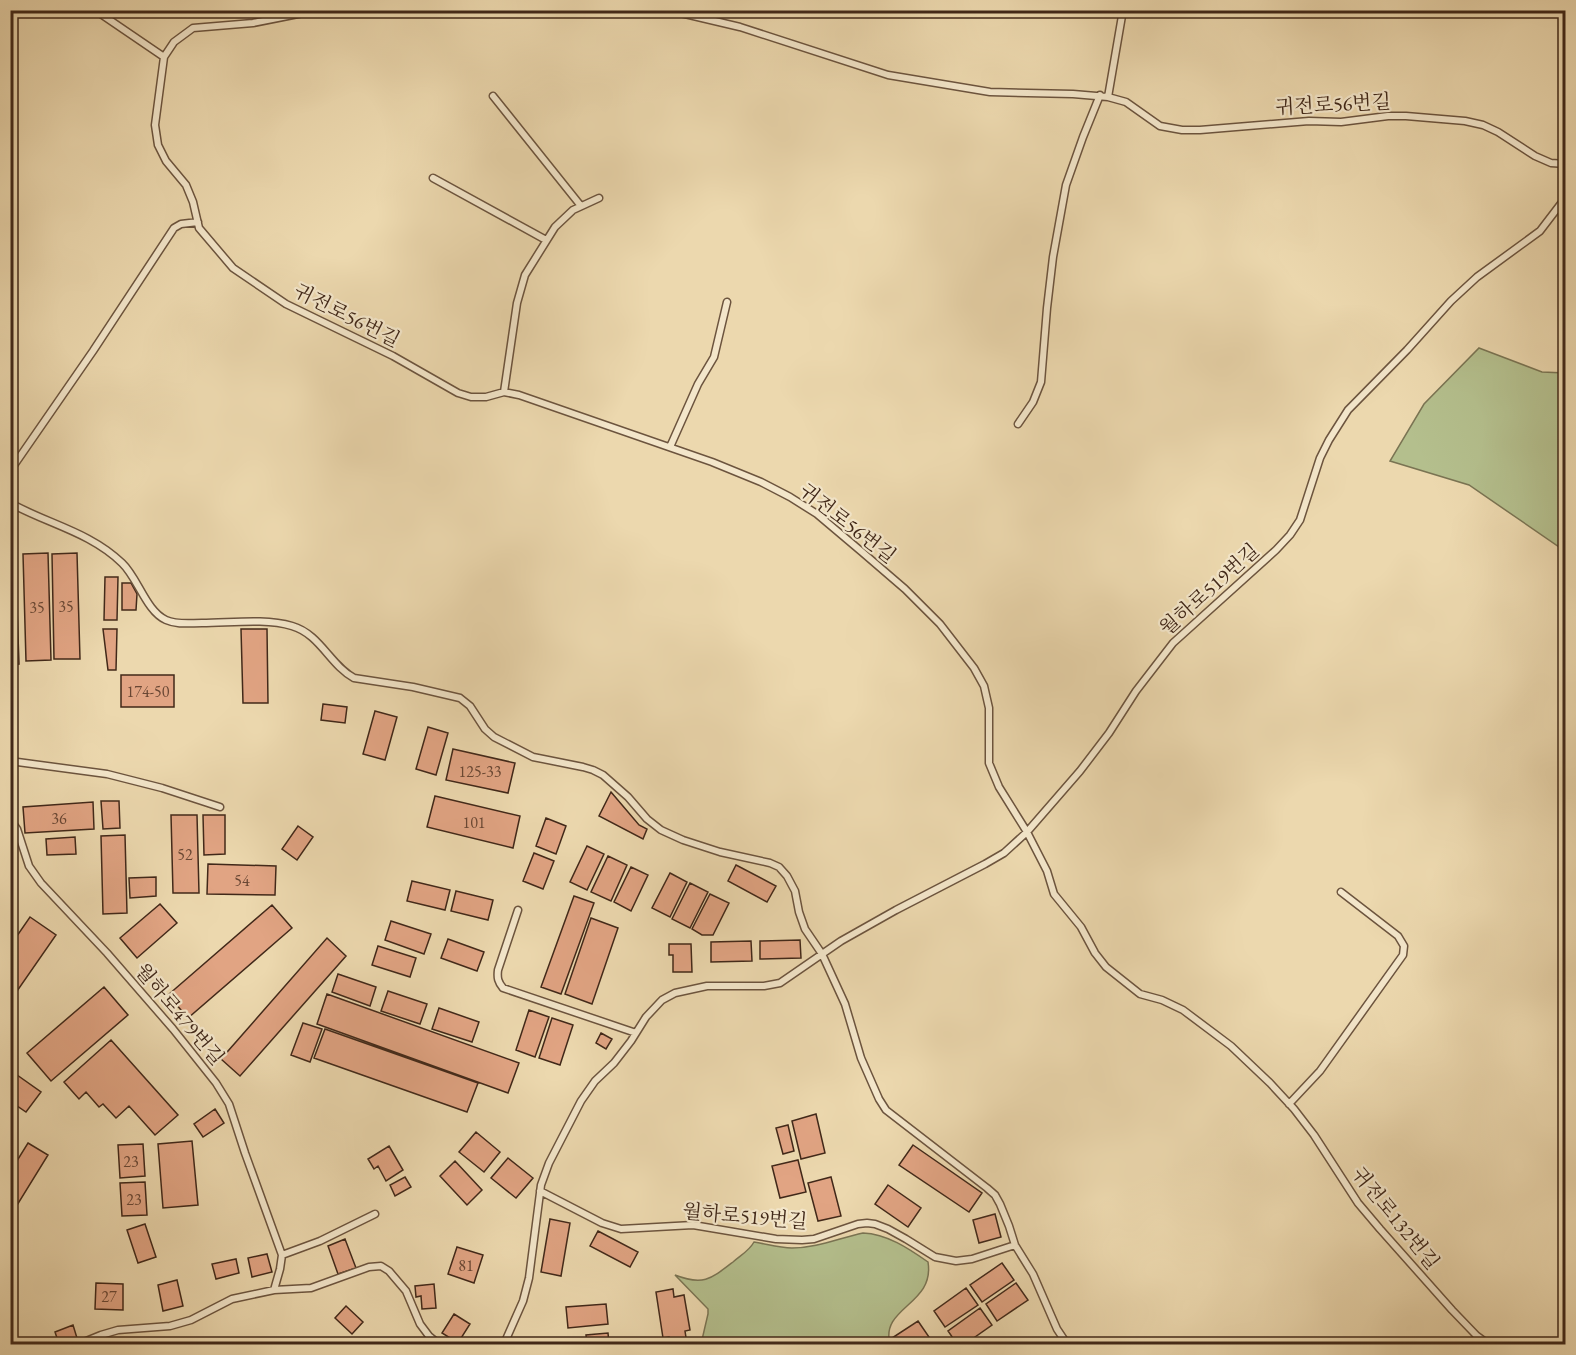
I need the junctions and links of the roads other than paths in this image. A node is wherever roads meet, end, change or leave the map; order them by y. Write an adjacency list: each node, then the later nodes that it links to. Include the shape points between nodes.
1 (94, 10): 5 (lane)
2 (318, 10): 5 (lane, via 253,23 194,28 174,42)
3 (668, 10): 6 (lane, 귀전로56번길, via 740,27 911,80 990,92)
4 (1123, 10): 8 (lane)
5 (164, 57): 14 (lane, 귀전로56번길, via 155,125 158,145 186,185)
6 (1100, 95): 8 (lane, 귀전로56번길); 18 (lane, via 1066,185 1053,257 1041,382 1034,402)
7 (493, 96): 13 (lane)
8 (1108, 97): 9 (lane, 귀전로56번길, via 1126,102 1160,126 1182,130 1388,116 1465,121 1498,132 1551,163)
9 (1566, 164)
10 (433, 178): 15 (lane)
11 (1566, 197): 25 (lane, 월하로519번길, via 1540,231 1451,301 1348,410 1320,458 1290,535 1173,643 1080,771)
12 (599, 198): 13 (lane)
13 (581, 206): 15 (lane, via 555,227)
14 (198, 222): 17 (lane, 귀전로56번길, via 233,268 286,304 458,393 471,397); 20 (lane, via 174,228)
15 (546, 240): 17 (lane, via 525,275 517,303)
16 (727, 302): 19 (lane, via 714,357)
17 (504, 392): 19 (lane, 귀전로56번길)
18 (1018, 424)
19 (670, 447): 25 (lane, 귀전로56번길, via 761,482 817,514 940,624 984,686 989,708 989,763)
20 (10, 471)
21 (10, 503): 28 (lane, via 108,550 135,578 157,614 167,620 266,622 294,627 306,632 354,678 460,698 494,737 533,757 603,775 660,830 720,852 779,867 788,876 805,928)
22 (10, 761): 23 (lane, via 107,774)
23 (220, 807)
24 (10, 819): 34 (lane, 월하로479번길, via 29,866 41,883 107,953 216,1083 229,1104)
25 (1027, 832): 28 (lane, 월하로519번길, via 1004,853); 30 (lane, 귀전로132번길, via 1054,894 1106,967 1140,994 1182,1010 1221,1039)
26 (1341, 892): 30 (lane, via 1398,936 1404,955 1320,1071)
27 (518, 910): 29 (lane, via 498,970 503,988)
28 (822, 954): 29 (lane, 월하로519번길, via 780,982 764,986 707,986 675,993 662,1000); 33 (lane, via 882,1104 995,1195)
29 (636, 1033): 31 (lane, 월하로519번길, via 581,1101 549,1163)
30 (1290, 1104): 40 (lane, 귀전로132번길, via 1358,1203 1452,1310)
31 (540, 1191): 33 (lane, 월하로519번길, via 621,1229 693,1225 802,1240 867,1223 888,1229 935,1257 956,1261); 38 (lane, 월하로519번길, via 524,1301)
32 (375, 1214): 34 (lane)
33 (1015, 1245): 39 (lane)
34 (282, 1255): 35 (lane)
35 (274, 1290): 36 (lane, via 232,1299 170,1326 118,1330); 37 (lane, via 311,1288 381,1266 406,1291 420,1324)
36 (79, 1344)
37 (439, 1344)
38 (504, 1344)
39 (1067, 1344)
40 (1488, 1344)

